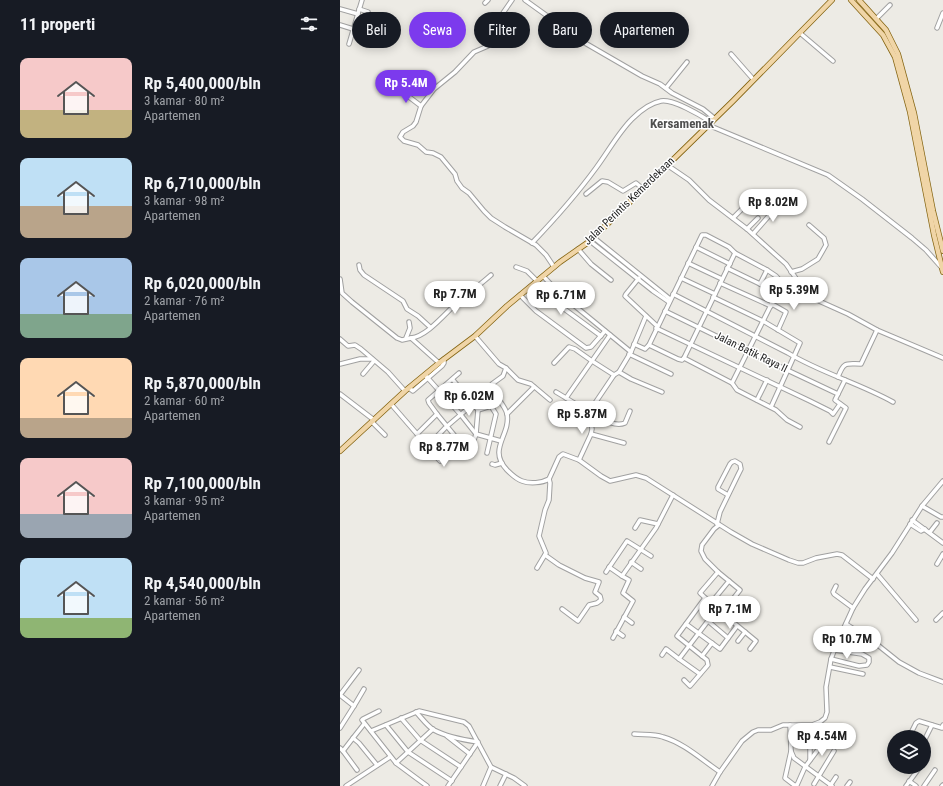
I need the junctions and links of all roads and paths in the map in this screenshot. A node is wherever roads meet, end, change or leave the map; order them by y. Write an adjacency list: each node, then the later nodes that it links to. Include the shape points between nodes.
1 (362, 0): 9 (street)
2 (512, 0): 30 (street, via 503,13 496,38 488,46 474,52 434,89)
3 (525, 0): 25 (street, via 586,43)
4 (832, 0): 19 (main road, Jalan Perintis Kemerdekaan)
5 (851, 0): 34 (main road, via 883,35 895,56)
6 (859, 0): 14 (main road)
7 (890, 5): 14 (street)
8 (340, 9): 10 (street)
9 (359, 9): 11 (street); 12 (street)
10 (352, 12)
11 (358, 12)
12 (368, 12)
13 (943, 13): 16 (street)
14 (876, 18): 34 (main road, via 898,54 914,113)
15 (340, 25): 17 (street)
16 (936, 28)
17 (352, 29)
18 (352, 33): 20 (street)
19 (800, 33): 22 (street); 24 (main road, Jalan Perintis Kemerdekaan)
20 (349, 44)
21 (731, 54): 24 (street)
22 (833, 60)
23 (687, 62): 25 (street)
24 (753, 79): 32 (main road, Jalan Perintis Kemerdekaan)
25 (666, 88): 27 (street)
26 (400, 90): 30 (street)
27 (672, 93): 28 (street); 29 (street)
28 (686, 100): 31 (street); 32 (street)
29 (667, 101): 31 (street); 46 (street, via 650,105 631,120 587,179)
30 (421, 106): 46 (street, via 416,122 400,137 418,145 424,151 441,157 455,174 457,182 491,218)
31 (683, 108): 33 (street, via 700,115)
32 (714, 118): 33 (main road, Jalan Perintis Kemerdekaan)
33 (709, 123): 35 (main road, Jalan Perintis Kemerdekaan); 60 (street, via 828,175 912,238)
34 (919, 149): 49 (main road); 60 (main road)
35 (667, 165): 36 (main road, Jalan Perintis Kemerdekaan); 40 (street, via 689,180 709,200)
36 (643, 189): 37 (street, via 636,183 623,192 602,181); 45 (main road, Jalan Perintis Kemerdekaan)
37 (586, 194)
38 (782, 201): 44 (street)
39 (748, 203): 40 (street)
40 (733, 218): 43 (street)
41 (758, 218): 43 (street)
42 (809, 224): 61 (street, via 824,238 826,245 818,259 802,269)
43 (747, 229): 44 (street)
44 (753, 234): 61 (street, via 786,264)
45 (592, 239): 48 (main road, Jalan Perintis Kemerdekaan); 51 (street); 55 (street)
46 (532, 243): 57 (street, via 546,255)
47 (696, 248): 50 (street, via 704,235 729,247); 52 (street); 53 (street)
48 (578, 249): 57 (main road, Jalan Perintis Kemerdekaan); 68 (street, via 591,264)
49 (943, 252)
50 (735, 253): 53 (street); 59 (street)
51 (623, 261): 55 (street); 64 (street)
52 (688, 263): 65 (street); 70 (street)
53 (730, 264): 58 (street)
54 (359, 265): 87 (street, via 364,275 404,301 407,309)
55 (619, 265): 69 (street)
56 (516, 267): 71 (street, via 527,271)
57 (554, 267): 63 (main road, Jalan Perintis Kemerdekaan)
58 (728, 268): 70 (street); 72 (street)
59 (767, 270): 72 (street); 74 (street)
60 (943, 270)
61 (791, 272): 67 (street)
62 (491, 276): 87 (street)
63 (543, 276): 71 (main road, Jalan Perintis Kemerdekaan); 92 (street, via 559,293)
64 (642, 276): 69 (street); 73 (street)
65 (680, 278): 76 (street); 79 (street)
66 (340, 279): 99 (street, via 342,292 352,302 397,338)
67 (796, 279): 74 (street); 91 (street, via 819,301)
68 (611, 280)
69 (638, 280): 75 (street); 84 (street, via 626,296)
70 (721, 281): 79 (street); 81 (street)
71 (536, 282): 78 (main road, Jalan Perintis Kemerdekaan); 94 (street, via 545,296)
72 (760, 284): 77 (street)
73 (656, 287): 75 (street); 80 (street)
74 (786, 287): 77 (street)
75 (653, 291): 80 (street)
76 (673, 294): 80 (street); 83 (street)
77 (779, 294): 81 (street)
78 (520, 295): 93 (main road, Jalan Perintis Kemerdekaan); 94 (street, via 536,311 586,348 591,348)
79 (714, 296): 83 (street); 85 (street)
80 (669, 300): 82 (street)
81 (771, 305): 85 (street); 90 (street, via 786,312)
82 (665, 311): 88 (street); 89 (street, Jalan Batik Raya II)
83 (707, 312): 89 (street); 96 (street)
84 (646, 316): 88 (street); 101 (street)
85 (763, 321): 90 (street); 96 (street)
86 (409, 322): 99 (street, via 410,328)
87 (430, 327): 97 (street)
88 (657, 327): 100 (street); 102 (street)
89 (699, 327): 100 (street); 103 (street, Jalan Batik Raya II)
90 (778, 330): 105 (street, via 800,343)
91 (877, 330): 107 (street); 122 (street, via 861,364 851,363 844,366)
92 (605, 331): 94 (street); 95 (street)
93 (475, 336): 109 (main road, Jalan Perintis Kemerdekaan); 114 (street, via 499,364)
94 (601, 336)
95 (610, 336): 104 (street); 110 (street)
96 (755, 337): 103 (street); 105 (street)
97 (411, 338): 99 (street); 109 (street)
98 (340, 339): 108 (street, via 348,346 356,346)
99 (406, 339)
100 (691, 343): 106 (street); 113 (street)
101 (634, 344): 102 (street, via 645,349); 104 (street)
102 (649, 345): 106 (street, via 678,359)
103 (747, 352): 113 (street); 115 (street, Jalan Batik Raya II)
104 (630, 353): 116 (street); 119 (street)
105 (794, 357): 115 (street); 122 (street)
106 (684, 358): 126 (street)
107 (943, 358)
108 (371, 359): 111 (street); 118 (street); 129 (street)
109 (441, 361): 121 (main road, Jalan Perintis Kemerdekaan)
110 (592, 361): 112 (street, via 569,347); 120 (street); 135 (street)
111 (340, 364)
112 (554, 364)
113 (739, 367): 124 (street); 126 (street)
114 (506, 368): 127 (street, via 518,380); 148 (street, via 502,376 492,384 492,388)
115 (788, 370): 128 (street); 134 (street, Jalan Batik Raya II)
116 (619, 372): 120 (street); 132 (street)
117 (460, 373): 123 (street)
118 (362, 374)
119 (672, 374)
120 (614, 375): 145 (street)
121 (427, 376): 129 (main road, Jalan Perintis Kemerdekaan); 130 (street)
122 (838, 377): 125 (street)
123 (452, 380): 130 (street); 140 (street)
124 (767, 380): 128 (street); 137 (street)
125 (844, 380): 134 (street); 138 (street)
126 (732, 383): 137 (street, via 737,390)
127 (534, 387): 136 (street); 148 (street)
128 (781, 387): 141 (street, via 833,414); 142 (street)
129 (407, 390): 139 (main road, Jalan Perintis Kemerdekaan)
130 (440, 390): 146 (street, via 428,402); 147 (street)
131 (556, 392): 135 (street)
132 (662, 392)
133 (340, 394): 149 (street)
134 (838, 394): 141 (street, via 835,400)
135 (566, 398): 145 (street)
136 (550, 400)
137 (758, 400): 142 (street)
138 (893, 402)
139 (391, 404): 149 (main road, Jalan Perintis Kemerdekaan); 154 (street)
140 (473, 404): 143 (street); 147 (street)
141 (840, 404): 161 (street, via 846,408)
142 (771, 407): 153 (street)
143 (478, 410): 150 (street); 158 (street, via 490,406 496,412)
144 (630, 411): 145 (street, via 625,423 622,424 608,422)
145 (589, 412): 156 (street)
146 (437, 414): 151 (street); 154 (street)
147 (461, 414): 151 (street); 152 (street)
148 (507, 414): 160 (street)
149 (373, 421): 157 (street); 164 (main road, Jalan Perintis Kemerdekaan)
150 (476, 422): 152 (street); 155 (street)
151 (448, 426): 159 (street); 163 (street)
152 (470, 426): 155 (street)
153 (800, 427)
154 (417, 434): 163 (street)
155 (476, 434): 158 (street); 159 (street, via 470,452)
156 (591, 434): 162 (street); 166 (street)
157 (385, 435)
158 (491, 438): 160 (street); 165 (street)
159 (459, 441): 163 (street, via 440,461)
160 (501, 441): 167 (street, via 499,458)
161 (829, 442)
162 (624, 443)
163 (427, 447)
164 (340, 451)
165 (487, 453)
166 (579, 460): 169 (street, via 562,454); 172 (street, via 608,481 614,482 639,475)
167 (502, 463): 168 (street); 169 (street, via 522,481 535,483)
168 (492, 464)
169 (549, 478): 184 (street, via 549,500 539,536)
170 (943, 481): 173 (street)
171 (728, 494): 171 (street, via 740,469 740,464 736,461 730,464 718,485 718,489); 178 (street)
172 (672, 495): 177 (street); 178 (street)
173 (922, 506): 174 (street); 175 (street)
174 (943, 516)
175 (911, 522): 180 (street); 193 (street)
176 (937, 523): 180 (street)
177 (658, 524): 179 (street, via 640,520); 182 (street)
178 (718, 524): 192 (street, via 702,545 701,551); 195 (street, via 752,544 798,563 842,555)
179 (635, 528)
180 (930, 532): 181 (street)
181 (943, 543)
182 (640, 550): 185 (street); 186 (street); 188 (street, via 627,541)
183 (943, 554): 187 (street)
184 (545, 555): 189 (street); 202 (street, via 585,578 599,582 595,592 601,600 589,605 578,621)
185 (651, 556)
186 (632, 562): 190 (street); 194 (street)
187 (937, 564)
188 (609, 567): 191 (street); 194 (street)
189 (538, 568)
190 (641, 569)
191 (606, 572)
192 (718, 572): 196 (street); 198 (street, via 700,594)
193 (877, 574): 195 (street); 208 (street)
194 (622, 576): 206 (street, via 629,580 623,593 633,601)
195 (873, 579): 201 (street)
196 (729, 581): 199 (street, via 740,590); 200 (street)
197 (836, 586): 201 (street, via 834,594)
198 (705, 598): 200 (street); 212 (street)
199 (731, 601): 204 (street); 207 (street)
200 (711, 603): 203 (street)
201 (853, 608): 213 (street)
202 (562, 609)
203 (717, 609): 204 (street); 210 (street)
204 (722, 613): 214 (street)
205 (943, 613): 209 (street)
206 (624, 618): 211 (street); 215 (street)
207 (751, 618)
208 (916, 620)
209 (936, 620)
210 (708, 621): 217 (street); 220 (street)
211 (632, 623)
212 (686, 624): 217 (street); 223 (street, via 677,636)
213 (846, 624): 225 (street); 235 (street, via 899,662)
214 (737, 626): 216 (street); 220 (street)
215 (616, 631): 218 (street); 219 (street)
216 (745, 632): 221 (street); 224 (street, via 756,641)
217 (699, 633): 222 (street); 223 (street)
218 (623, 636)
219 (613, 638)
220 (728, 638): 222 (street, via 720,649)
221 (738, 641)
222 (712, 643): 227 (street)
223 (689, 646): 227 (street); 228 (street)
224 (750, 649)
225 (834, 650): 229 (street); 229 (street, via 862,654 869,658 869,662 867,666 859,666)
226 (662, 655): 228 (street, via 666,649)
227 (702, 656): 232 (street, via 708,664)
228 (679, 659): 232 (street)
229 (831, 659): 230 (street)
230 (830, 667): 233 (street); 243 (street, via 826,687 826,717 812,725)
231 (359, 670): 237 (street, via 340,695)
232 (700, 674): 234 (street, via 690,686)
233 (863, 674)
234 (684, 680)
235 (943, 682)
236 (364, 689): 237 (street)
237 (354, 706): 246 (street)
238 (379, 711): 241 (street, via 364,718)
239 (416, 712): 240 (street); 247 (street); 257 (street, via 464,722)
240 (401, 718): 242 (street); 256 (street)
241 (364, 724): 250 (street); 253 (street)
242 (386, 725): 250 (street); 261 (street)
243 (790, 725): 260 (street); 273 (street, via 783,724 771,730 752,732 742,741)
244 (932, 725): 245 (street); 248 (street, via 919,721); 249 (street)
245 (943, 727)
246 (340, 728)
247 (433, 729): 251 (street); 256 (street)
248 (912, 730)
249 (930, 730)
250 (371, 731): 264 (street)
251 (445, 734): 257 (street); 263 (street)
252 (634, 734): 273 (street, via 670,739)
253 (353, 738): 259 (street); 267 (street)
254 (810, 738): 265 (street)
255 (826, 738): 265 (street)
256 (420, 740): 261 (street); 268 (street)
257 (478, 742): 263 (street); 269 (street)
258 (340, 748): 259 (street)
259 (343, 751): 271 (street)
260 (791, 751): 270 (street, via 794,758); 270 (street, via 786,780 796,785)
261 (408, 752): 266 (street); 278 (street)
262 (834, 752): 276 (street)
263 (470, 754): 268 (street)
264 (390, 757): 266 (street); 267 (street)
265 (810, 760): 270 (street)
266 (396, 763): 283 (street)
267 (377, 765): 282 (street)
268 (461, 767): 278 (street)
269 (491, 767): 274 (street); 285 (street)
270 (806, 767): 276 (street)
271 (358, 770)
272 (935, 770): 292 (street)
273 (720, 772): 288 (street)
274 (506, 774): 280 (street); 286 (street)
275 (914, 774): 279 (street)
276 (818, 776): 281 (street); 289 (street)
277 (836, 777): 289 (street)
278 (452, 781): 284 (street)
279 (909, 781): 290 (street); 291 (street)
280 (520, 784): 287 (street)
281 (814, 784)
282 (346, 786)
283 (427, 786)
284 (448, 786)
285 (483, 786)
286 (500, 786)
287 (525, 786)
288 (712, 786)
289 (831, 786)
290 (906, 786)
291 (916, 786)
292 (924, 786)

